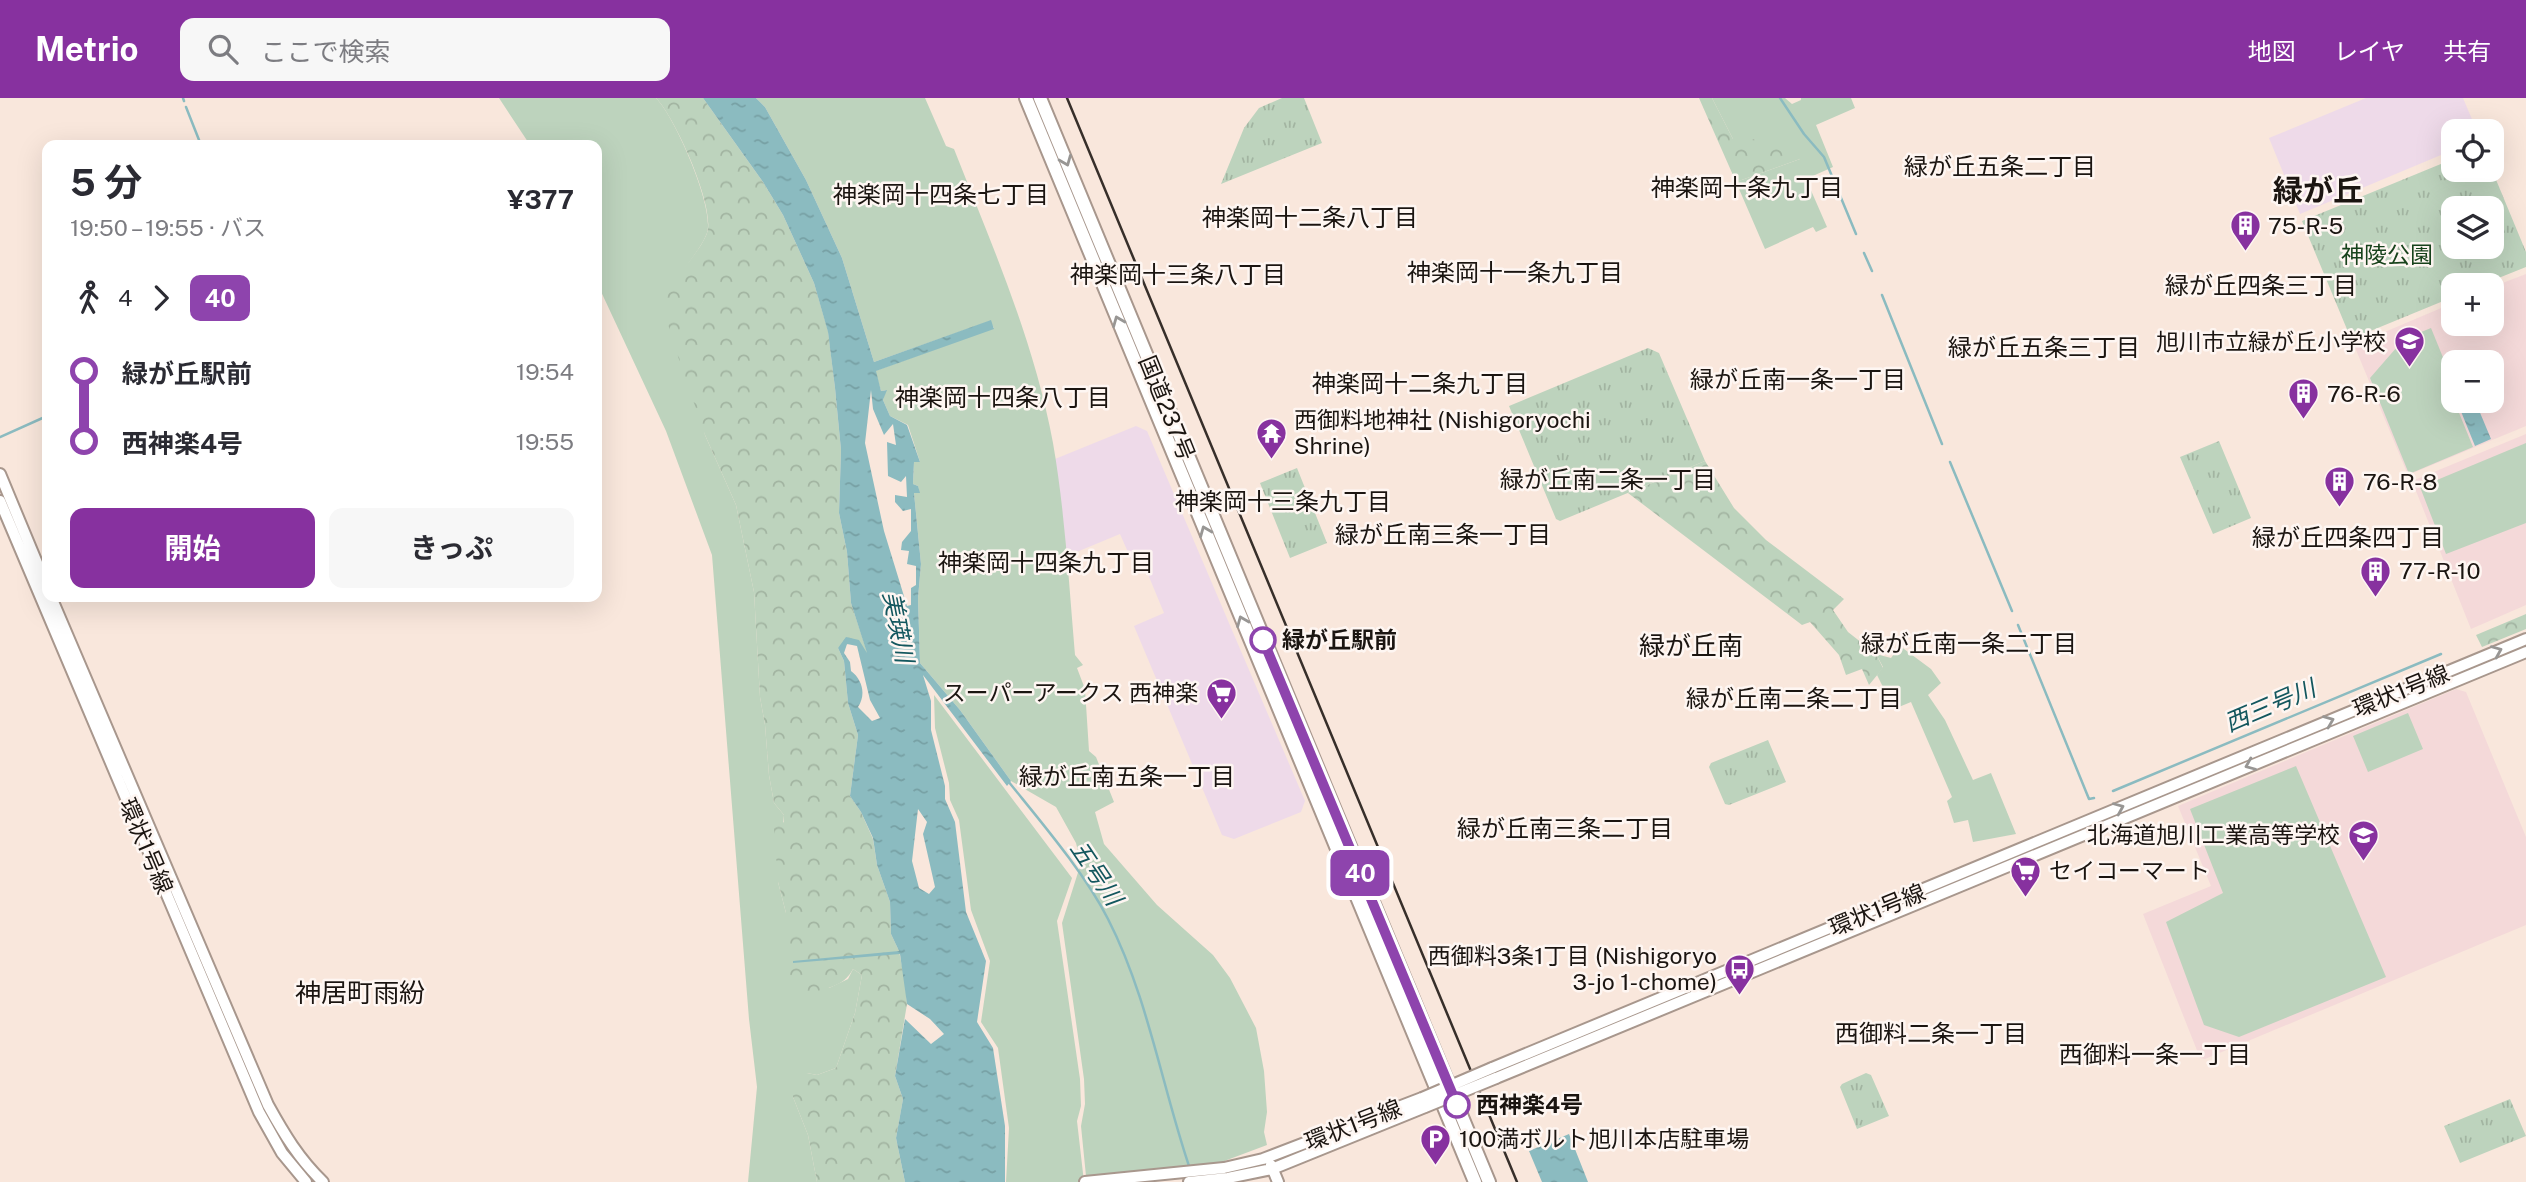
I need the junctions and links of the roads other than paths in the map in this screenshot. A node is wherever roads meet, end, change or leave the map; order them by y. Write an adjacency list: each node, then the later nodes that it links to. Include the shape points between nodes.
1 (1026, 98): 22 (highway, 国道237号, one-way to 1)
2 (1040, 98): 23 (highway, 国道237号, one-way to 23)
3 (0, 474): 5 (main road)
4 (0, 501): 6 (main road, 環状1号線)
5 (42, 575)
6 (42, 600)
7 (43, 602): 17 (main road, 環状1号線, via 259,1112 282,1153)
8 (53, 602): 18 (main road, 環状1号線, via 268,1105 289,1144)
9 (2526, 639): 11 (main road, 環状1号線, one-way to 9)
10 (2526, 652): 11 (main road, 環状1号線, one-way to 11)
11 (1915, 899): 12 (main road, 環状1号線, bridge)
12 (1423, 1102): 13 (main road, 環状1号線); 14 (main road, 環状1号線)
13 (1263, 1159): 14 (main road); 15 (main road, 環状1号線); 16 (main road)
14 (1272, 1169): 16 (main road, 環状1号線); 21 (main road)
15 (1226, 1173): 16 (main road, 環状1号線); 19 (main road); 20 (main road)
16 (1263, 1177)
17 (306, 1182)
18 (323, 1182)
19 (1085, 1182)
20 (1189, 1182)
21 (1278, 1182)
22 (1475, 1182)
23 (1489, 1182)

